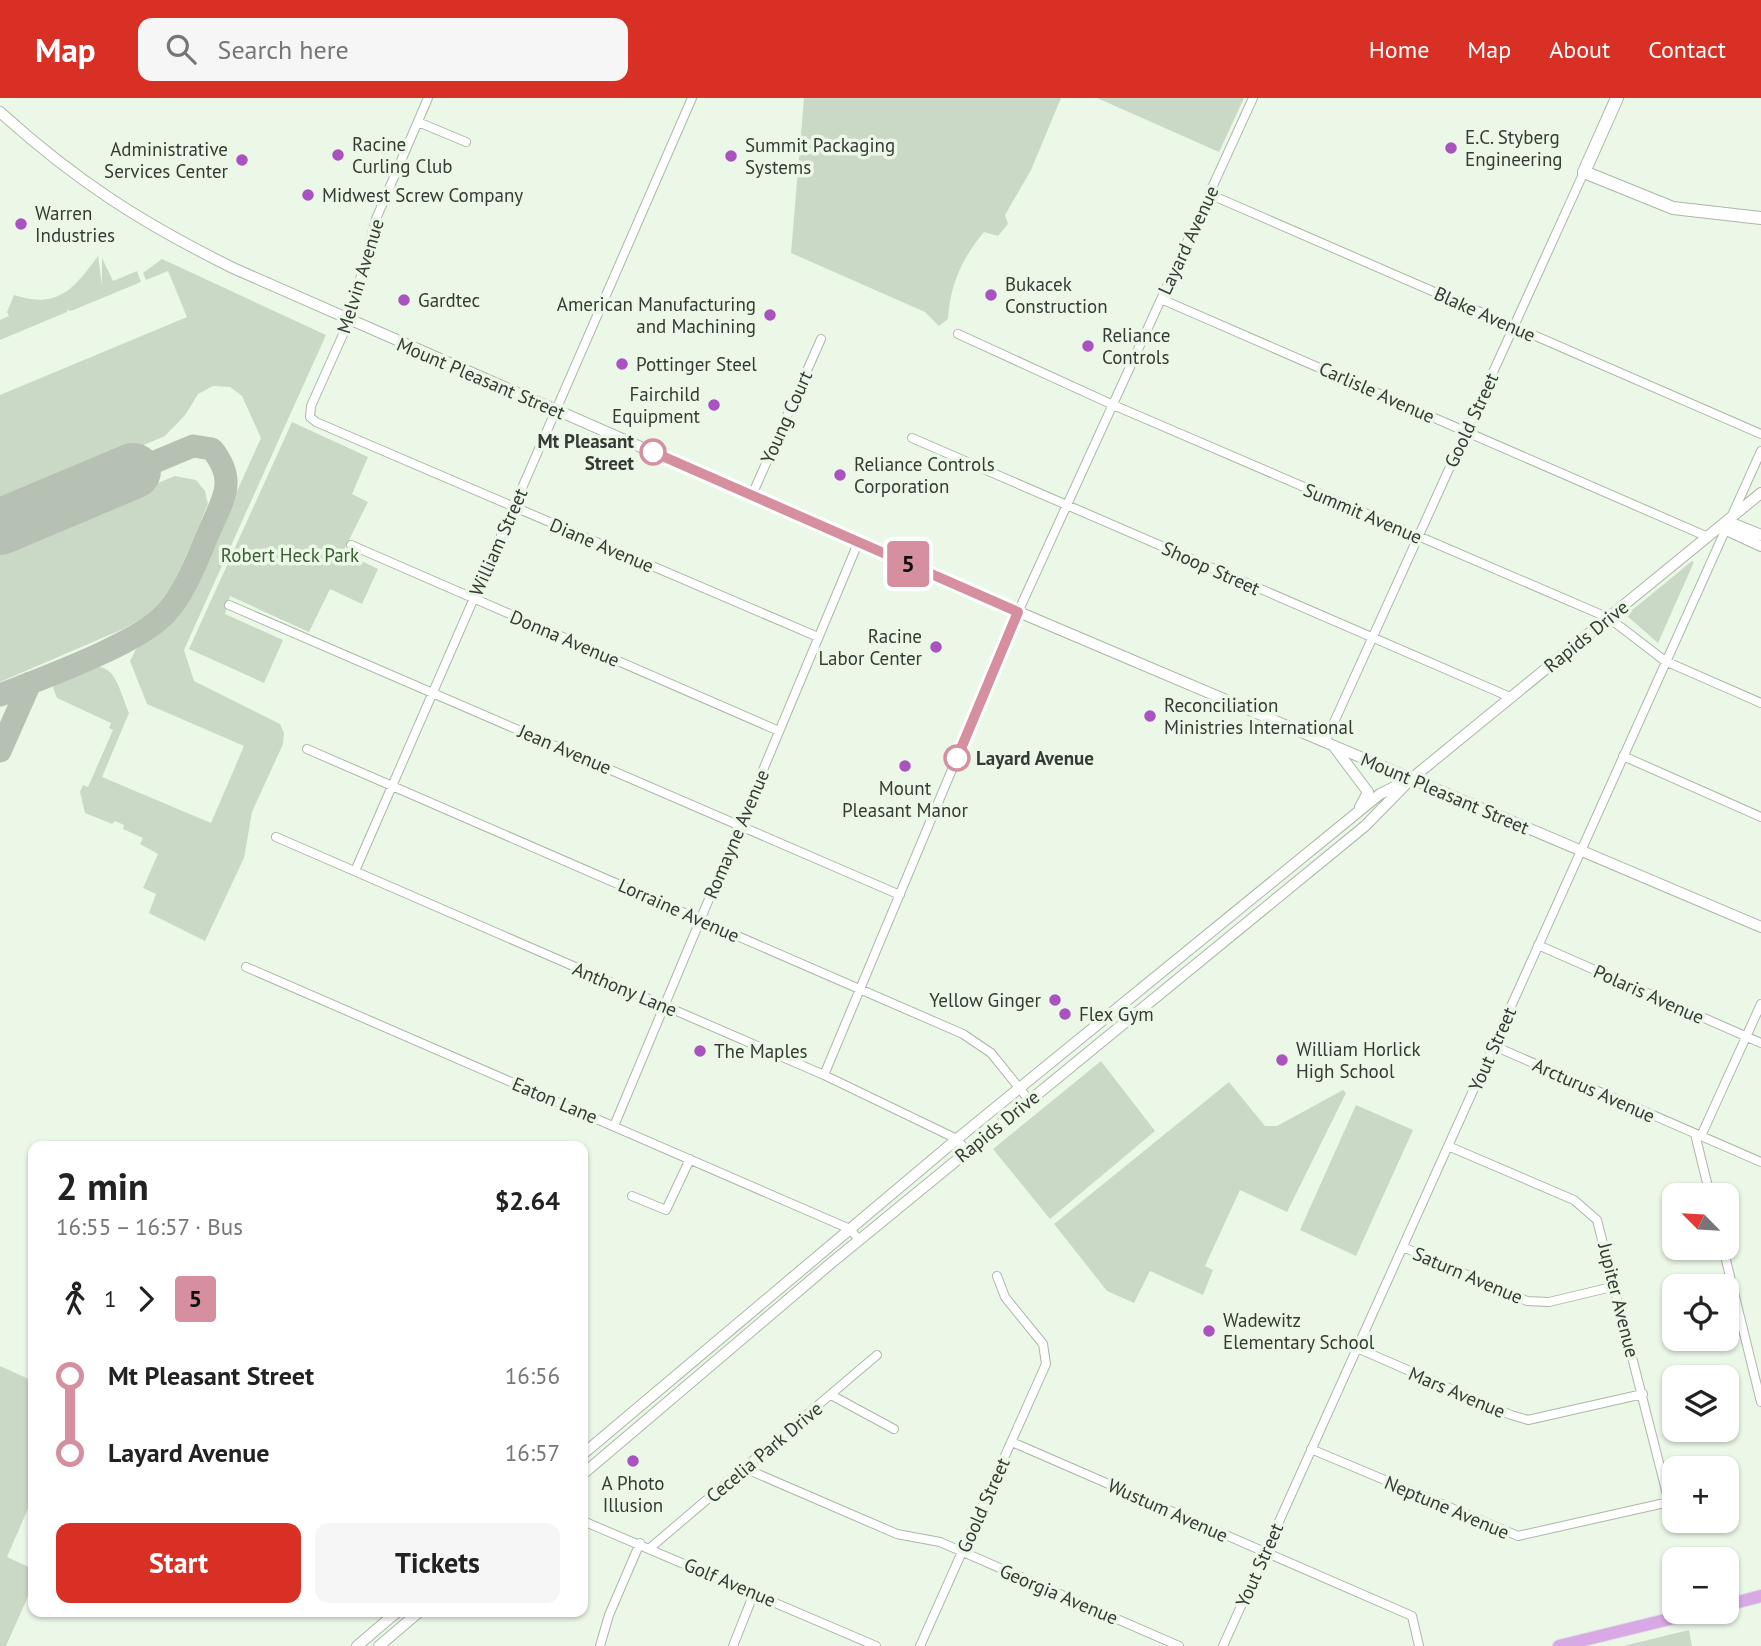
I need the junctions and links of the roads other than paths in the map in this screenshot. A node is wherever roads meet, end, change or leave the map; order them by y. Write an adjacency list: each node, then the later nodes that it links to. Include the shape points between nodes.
1 (428, 98): 6 (street, Melvin Avenue)
2 (692, 98): 17 (street, William Street)
3 (1253, 98): 9 (street, Layard Avenue)
4 (1617, 98): 8 (main road, Goold Street)
5 (0, 112): 12 (street, Mount Pleasant Street, via 49,156 156,229)
6 (418, 121): 7 (street); 12 (street, Melvin Avenue, via 369,238)
7 (466, 142)
8 (1584, 172): 10 (main road, via 1673,208); 13 (street, Goold Street)
9 (1209, 194): 11 (street, Layard Avenue); 13 (street, Blake Avenue)
10 (1761, 218)
11 (1161, 299): 16 (street, Layard Avenue); 19 (street, Carlisle Avenue)
12 (349, 321): 17 (street, Mount Pleasant Street); 18 (street, Melvin Avenue)
13 (1514, 327): 19 (street, Goold Street); 20 (street, Blake Avenue)
14 (958, 334): 16 (street, Summit Avenue)
15 (821, 340): 24 (street, Young Court)
16 (1111, 404): 25 (street, Layard Avenue); 29 (street, Summit Avenue)
17 (556, 410): 24 (street, Mount Pleasant Street); 26 (street, William Street)
18 (310, 416): 26 (street, Diane Avenue)
19 (1466, 431): 29 (street, Goold Street); 30 (street, Carlisle Avenue)
20 (1761, 434)
21 (912, 438): 25 (street, Shoop Street)
22 (1761, 451): 27 (street, Yout Street)
23 (1761, 493): 27 (street, Rapids Drive)
24 (752, 495): 31 (street, Mount Pleasant Street)
25 (1067, 505): 36 (street, Layard Avenue); 39 (street, Shoop Street)
26 (513, 508): 34 (street, William Street); 38 (street, Diane Avenue)
27 (1723, 526): 28 (street); 30 (street, Rapids Drive); 33 (street); 40 (street, Yout Street)
28 (1761, 535)
29 (1418, 536): 37 (street, Summit Avenue); 39 (street, Goold Street)
30 (1708, 537): 37 (street, Rapids Drive)
31 (858, 543): 36 (street, Mount Pleasant Street); 38 (street, Romayne Avenue)
32 (351, 545): 34 (street, Donna Avenue)
33 (1761, 546)
34 (474, 598): 41 (street, William Street); 44 (street, Donna Avenue)
35 (229, 604): 41 (street, Jean Avenue)
36 (1018, 612): 45 (street, Mount Pleasant Street); 56 (street, Layard Avenue)
37 (1609, 618): 40 (street, Summit Avenue); 42 (street, Rapids Drive)
38 (818, 637): 44 (street, Romayne Avenue)
39 (1372, 638): 42 (street, Shoop Street); 45 (street, Goold Street)
40 (1665, 661): 43 (street, Summit Avenue); 47 (street, Yout Street)
41 (433, 692): 49 (street, William Street); 52 (street, Jean Avenue)
42 (1510, 697): 48 (street, Rapids Drive)
43 (1761, 703)
44 (779, 731): 52 (street, Romayne Avenue)
45 (1329, 744): 48 (street, Mount Pleasant Street); 50 (street, via 1368,792)
46 (307, 749): 49 (street, Lorraine Avenue)
47 (1623, 755): 51 (street); 54 (street, Yout Street)
48 (1411, 779): 50 (street, Rapids Drive, via 1380,794); 54 (street, Mount Pleasant Street); 69 (street, Rapids Drive, via 1366,826)
49 (392, 785): 55 (street, William Street); 57 (street, Lorraine Avenue)
50 (1356, 814): 68 (street, Rapids Drive)
51 (1761, 817)
52 (740, 825): 56 (street, Jean Avenue); 57 (street, Romayne Avenue)
53 (276, 837): 55 (street, Anthony Lane)
54 (1580, 849): 58 (street, Mount Pleasant Street); 59 (street, Yout Street)
55 (355, 871): 63 (street, Anthony Lane)
56 (900, 895): 61 (street, Layard Avenue)
57 (700, 919): 61 (street, Lorraine Avenue); 63 (street, Romayne Avenue)
58 (1761, 927)
59 (1538, 945): 64 (street, Polaris Avenue); 66 (street, Yout Street)
60 (246, 967): 70 (street, Eaton Lane)
61 (861, 989): 67 (street, Layard Avenue); 68 (street, Lorraine Avenue, via 973,1039 991,1053)
62 (1761, 1003): 64 (street)
63 (664, 1006): 67 (street, Anthony Lane); 70 (street, Romayne Avenue)
64 (1746, 1036): 65 (street, Polaris Avenue); 71 (street)
65 (1761, 1043)
66 (1494, 1046): 71 (street, Arcturus Avenue); 73 (street, Yout Street)
67 (824, 1075): 72 (street, Anthony Lane)
68 (1020, 1089): 69 (street, Lorraine Avenue); 72 (street, Rapids Drive)
69 (1029, 1100): 74 (street, Rapids Drive)
70 (614, 1126): 75 (street, Eaton Lane)
71 (1698, 1135): 76 (street, Arcturus Avenue); 77 (street)
72 (957, 1139): 74 (street, Anthony Lane); 79 (street, Rapids Drive)
73 (1448, 1146): 81 (street, Yout Street); 84 (street, Jupiter Avenue, via 1590,1211 1602,1230)
74 (967, 1152): 80 (street, Rapids Drive)
75 (690, 1159): 78 (street, via 666,1210); 79 (street, Eaton Lane)
76 (1761, 1162)
77 (1708, 1183)
78 (632, 1195)
79 (849, 1229): 80 (street, Eaton Lane); 85 (street, Rapids Drive)
80 (859, 1240): 86 (street, Rapids Drive)
81 (1403, 1247): 84 (street, Saturn Avenue, via 1527,1301 1549,1303); 87 (street, Yout Street)
82 (1726, 1260): 94 (street)
83 (997, 1276): 98 (street, Goold Street, via 1005,1297 1043,1344 1046,1364)
84 (1616, 1286): 91 (street, Jupiter Avenue)
85 (760, 1305): 86 (street); 88 (street, Rapids Drive)
86 (770, 1315): 90 (street, Rapids Drive)
87 (1357, 1348): 91 (street, Mars Avenue, via 1528,1420); 100 (street, Yout Street)
88 (701, 1355): 90 (street); 93 (street, Rapids Drive)
89 (877, 1355): 92 (street, Cecelia Park Drive)
90 (710, 1365): 95 (street, Rapids Drive)
91 (1643, 1394): 104 (street, Jupiter Avenue)
92 (831, 1395): 96 (street); 102 (street, Cecelia Park Drive)
93 (646, 1401): 95 (street); 97 (street, Rapids Drive)
94 (1761, 1402)
95 (656, 1412): 99 (street, Rapids Drive)
96 (894, 1429)
97 (605, 1436): 99 (street); 101 (street, Rapids Drive)
98 (1012, 1441): 109 (street, Goold Street); 110 (street, Wustum Avenue)
99 (614, 1447): 103 (street, Rapids Drive)
100 (1311, 1449): 105 (street, Neptune Avenue, via 1518,1536); 110 (street, Yout Street)
101 (588, 1451)
102 (744, 1468): 108 (street, Cecelia Park Drive); 109 (street, Georgia Avenue, via 897,1534 940,1542)
103 (588, 1469)
104 (1662, 1473)
105 (1662, 1504)
106 (588, 1523): 107 (street, Golf Avenue)
107 (640, 1543): 108 (street, Golf Avenue); 122 (street)
108 (650, 1548): 111 (street, Golf Avenue)
109 (962, 1552): 124 (street, Goold Street); 125 (street, Georgia Avenue)
110 (1265, 1552): 126 (street, Yout Street); 127 (street, Wustum Avenue, via 1412,1616)
111 (754, 1593): 119 (street, Golf Avenue); 123 (street)
112 (1761, 1596): 113 (main road)
113 (1739, 1602)
114 (392, 1617): 117 (street)
115 (413, 1617): 118 (street)
116 (1662, 1621): 128 (main road)
117 (386, 1622): 118 (street); 120 (street)
118 (396, 1632): 121 (street)
119 (872, 1645)
120 (357, 1646)
121 (379, 1646)
122 (600, 1646)
123 (733, 1646)
124 (920, 1646)
125 (1179, 1646)
126 (1223, 1646)
127 (1419, 1646)
128 (1559, 1646)

